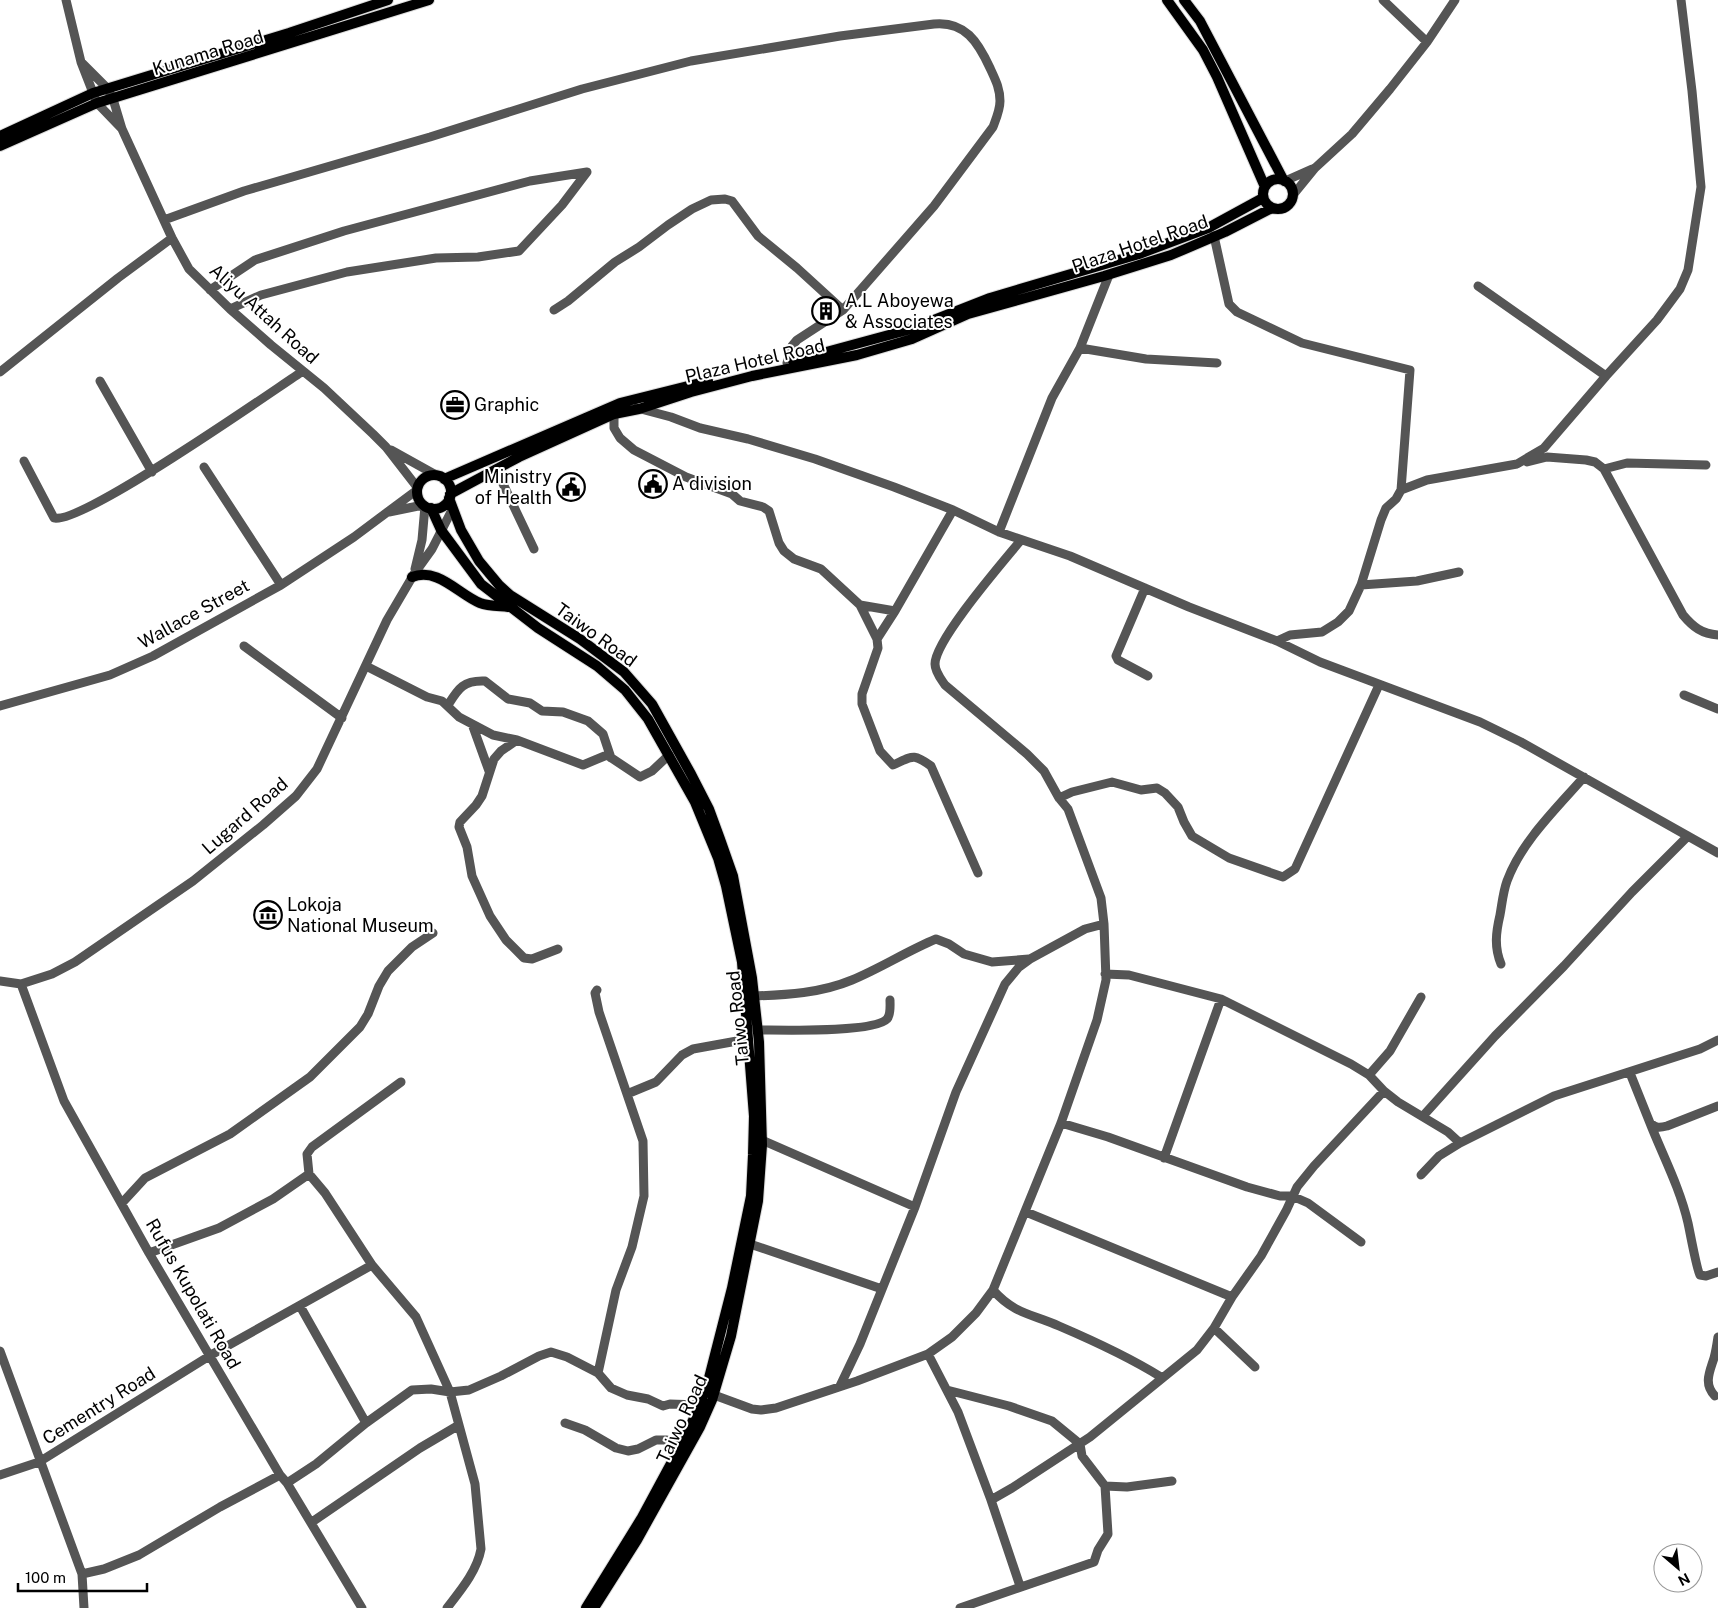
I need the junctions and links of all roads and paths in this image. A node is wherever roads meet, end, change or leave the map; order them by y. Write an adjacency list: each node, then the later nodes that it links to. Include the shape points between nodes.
1 (66, 0): 10 (street, Aliyu Attah Road)
2 (388, 0): 11 (main road, Kunama Road)
3 (429, 0): 13 (main road, Kunama Road)
4 (1167, 0): 20 (main road, via 1203,50 1217,77)
5 (1184, 0): 19 (main road, via 1200,21)
6 (1383, 0): 9 (street)
7 (1455, 0): 9 (street)
8 (1681, 0): 37 (street, via 1701,187 1688,270 1680,289 1657,320)
9 (1427, 42): 18 (street, via 1352,134)
10 (81, 62): 11 (street, Aliyu Attah Road); 12 (street, Aliyu Attah Road)
11 (107, 88): 12 (main road, Kunama Road); 13 (street, Aliyu Attah Road)
12 (93, 93): 14 (street, Aliyu Attah Road); 16 (main road, Kunama Road)
13 (113, 99): 14 (main road, Kunama Road); 15 (street, Aliyu Attah Road)
14 (97, 103): 15 (street, Aliyu Attah Road); 17 (main road, Kunama Road)
15 (122, 129): 23 (street, Aliyu Attah Road)
16 (0, 136)
17 (0, 146)
18 (1315, 168): 19 (street); 21 (street)
19 (1285, 181): 20 (main road, via 1273,180); 21 (main road, via 1292,188)
20 (1264, 192): 22 (main road, via 1266,204); 33 (main road, Plaza Hotel Road, via 1208,228 1139,254 990,298 911,329)
21 (1293, 195): 22 (main road, via 1286,207)
22 (1272, 208): 24 (main road, Plaza Hotel Road)
23 (164, 220): 25 (street, Aliyu Attah Road); 31 (street, via 244,191 582,89 690,61 934,24 958,27 970,35 982,51 999,88 1000,102 993,127 934,206)
24 (1214, 236): 26 (main road, Plaza Hotel Road, via 1171,255); 54 (street, via 1229,304 1237,312 1302,343 1410,370)
25 (172, 238): 28 (street, Aliyu Attah Road, via 190,269); 35 (street)
26 (1109, 275): 32 (street); 40 (main road, Plaza Hotel Road, via 968,314 912,339 752,376)
27 (1478, 286): 37 (street)
28 (210, 290): 29 (street, Aliyu Attah Road); 29 (street, via 256,260 344,231 530,181 587,172 562,205 519,251 478,257 436,258 347,272 261,295)
29 (230, 309): 36 (street, Aliyu Attah Road)
30 (554, 310): 31 (street, via 668,224 711,200 725,199 732,202 758,236)
31 (844, 310): 33 (street, via 797,340)
32 (1080, 348): 34 (street, via 1146,359); 61 (street, via 1052,398)
33 (787, 363): 39 (main road, Plaza Hotel Road)
34 (1217, 363)
35 (0, 372)
36 (303, 372): 42 (street, Aliyu Attah Road); 51 (street)
37 (1606, 376): 43 (street)
38 (100, 381): 51 (street)
39 (620, 403): 40 (street); 52 (main road, Plaza Hotel Road)
40 (639, 409): 41 (main road, Plaza Hotel Road); 58 (street, via 815,459)
41 (614, 414): 49 (main road, Plaza Hotel Road); 69 (street, via 614,428 634,450 686,477 732,494 740,501 763,506 769,511 784,551 794,559 820,568)
42 (386, 447): 52 (street); 53 (street)
43 (1544, 448): 44 (street); 46 (street)
44 (1547, 457): 46 (street); 50 (street, via 1586,460)
45 (24, 461): 51 (street, via 54,518 58,519 75,514)
46 (1517, 464): 54 (street, via 1427,480)
47 (1706, 465): 50 (street, via 1628,463)
48 (204, 467): 66 (street)
49 (496, 469): 55 (main road, Plaza Hotel Road); 63 (street)
50 (1604, 469): 72 (street, via 1683,615 1692,626 1709,635)
51 (152, 472)
52 (440, 477): 53 (main road, via 427,476); 55 (main road, via 449,486)
53 (417, 488): 56 (main road, via 418,498); 59 (street, Wallace Street)
54 (1401, 490): 67 (street, via 1380,520)
55 (450, 496): 56 (main road, via 440,507); 57 (main road, Taiwo Road)
56 (427, 506): 59 (street); 60 (main road, Taiwo Road); 65 (street)
57 (452, 510): 60 (street); 103 (main road, Taiwo Road, via 478,561 510,595 580,639 624,672 652,704 709,809 733,876)
58 (953, 510): 61 (street); 71 (street)
59 (387, 513): 66 (street, Wallace Street)
60 (441, 530): 65 (street); 70 (main road, Taiwo Road, via 481,584)
61 (999, 532): 62 (street)
62 (1021, 540): 68 (street, via 1070,556); 90 (street, via 955,623 938,652 935,664 945,685 1044,771)
63 (534, 549)
64 (1459, 572): 67 (street, via 1417,581)
65 (413, 575): 70 (main road, via 437,577 482,604); 76 (street, Lugard Road)
66 (281, 585): 81 (street, Wallace Street, via 153,656 110,675)
67 (1361, 585): 74 (street, via 1349,611 1338,622 1322,632 1290,635)
68 (1145, 588): 74 (street); 77 (street, via 1116,656)
69 (860, 605): 71 (street); 73 (street)
70 (508, 607): 86 (main road, Taiwo Road, via 597,666 625,690 648,719)
71 (895, 612): 73 (street)
72 (1718, 635)
73 (877, 638): 93 (street, via 878,648 862,694 862,704 880,751 893,765 916,756 931,766)
74 (1277, 641): 78 (street)
75 (244, 646): 83 (street)
76 (366, 666): 80 (street); 83 (street, Lugard Road)
77 (1148, 676)
78 (1379, 685): 89 (street, via 1480,722); 90 (street, via 1295,869 1283,877 1229,858 1192,836 1178,807 1157,788 1141,790 1112,782)
79 (1684, 695): 82 (street)
80 (448, 705): 84 (street, via 459,717); 87 (street, via 458,690 468,683 484,682 508,699 530,703 542,711 562,712 588,721 603,734)
81 (0, 706)
82 (1718, 709)
83 (342, 718): 101 (street, Lugard Road, via 307,782 263,825 193,881 75,962)
84 (472, 724): 85 (street, via 493,735); 88 (street)
85 (517, 740): 87 (street, via 583,765 607,755); 88 (street, via 501,751)
86 (669, 755): 87 (street, via 640,777); 108 (main road, Taiwo Road, via 695,802 726,886 742,962)
87 (611, 758)
88 (489, 771): 96 (street, via 482,796 459,827 467,847 472,876 490,916 506,940 524,958 532,959)
89 (1584, 777): 91 (street); 98 (street, via 1539,828 1515,863 1507,882 1497,929 1496,947)
90 (1059, 798): 94 (street, via 1068,809 1097,884)
91 (1688, 836): 92 (street); 116 (street, via 1495,1036)
92 (1718, 853)
93 (978, 873)
94 (1104, 924): 97 (street, via 1078,933); 99 (street)
95 (433, 933): 125 (street, via 412,947 388,971 360,1027 310,1077 230,1134 146,1178)
96 (558, 949)
97 (1030, 959): 103 (street, via 992,962 964,954 936,939 852,980 826,989); 126 (street, via 1005,984 956,1092)
98 (1500, 964)
99 (1105, 974): 105 (street, via 1129,975); 117 (street, via 1097,1020)
100 (0, 980): 101 (street, Lugard Road)
101 (21, 984): 125 (street, Rufus Kupolati Road, via 64,1101)
102 (597, 990): 114 (street, via 598,1012)
103 (753, 996): 107 (main road, Taiwo Road)
104 (1421, 997): 111 (street, via 1390,1051)
105 (1221, 999): 111 (street); 121 (street)
106 (890, 1000): 107 (street, via 888,1019 876,1025 849,1029)
107 (758, 1030): 119 (main road, Taiwo Road)
108 (748, 1039): 114 (street, via 693,1049 682,1055 656,1082); 150 (main road, Taiwo Road, via 754,1116 751,1196 732,1288)
109 (1718, 1040): 110 (street)
110 (1630, 1073): 118 (street); 120 (street, via 1554,1096)
111 (1369, 1075): 113 (street)
112 (401, 1082): 122 (street, via 312,1147 307,1154)
113 (1384, 1091): 116 (street); 124 (street, via 1314,1166)
114 (627, 1094): 143 (street, via 643,1142 644,1196 632,1247 616,1290)
115 (1718, 1106): 118 (street, via 1660,1128)
116 (1423, 1116): 120 (street)
117 (1061, 1123): 121 (street); 127 (street)
118 (1650, 1123): 132 (street, via 1684,1203 1697,1271 1706,1276)
119 (762, 1140): 126 (street); 129 (main road, Taiwo Road, via 758,1201)
120 (1460, 1143): 123 (street, via 1439,1156)
121 (1164, 1158): 124 (street, via 1267,1193)
122 (309, 1174): 130 (street, via 273,1199 219,1228); 131 (street)
123 (1420, 1175)
124 (1292, 1196): 128 (street); 135 (street, via 1261,1256)
125 (122, 1203): 130 (street, Rufus Kupolati Road)
126 (915, 1208): 133 (street)
127 (1026, 1212): 134 (street); 135 (street)
128 (1362, 1242)
129 (750, 1244): 133 (street); 148 (main road, Taiwo Road, via 731,1336)
130 (149, 1253): 141 (street, Rufus Kupolati Road)
131 (372, 1265): 136 (street, Cementry Road); 147 (street, via 416,1316)
132 (1718, 1272)
133 (882, 1289): 145 (street)
134 (993, 1290): 140 (street, via 952,1337); 144 (street, via 1020,1312 1095,1342)
135 (1232, 1297): 137 (street)
136 (300, 1306): 141 (street, Cementry Road); 151 (street)
137 (1214, 1328): 142 (street); 144 (street, via 1197,1350)
138 (1718, 1338): 149 (street, via 1708,1383)
139 (0, 1351): 156 (street)
140 (928, 1354): 145 (street); 146 (street)
141 (211, 1355): 156 (street, Cementry Road); 158 (street, Rufus Kupolati Road)
142 (1255, 1367)
143 (598, 1374): 147 (street, via 552,1352 469,1390); 150 (street, via 610,1388 627,1395 663,1406)
144 (1162, 1377): 155 (street)
145 (840, 1386): 148 (street, via 761,1410)
146 (948, 1390): 155 (street, via 1052,1421); 162 (street)
147 (450, 1392): 151 (street, via 412,1390); 153 (street)
148 (714, 1395): 170 (main road, Taiwo Road, via 670,1483)
149 (1715, 1396)
150 (699, 1405): 154 (main road, Taiwo Road)
151 (366, 1423): 160 (street, via 316,1464)
152 (565, 1423): 154 (street, via 628,1451 656,1440)
153 (459, 1425): 163 (street); 168 (street, via 475,1484 481,1548 469,1578)
154 (682, 1443): 169 (main road, Taiwo Road)
155 (1080, 1444): 161 (street, via 1082,1456); 162 (street)
156 (39, 1462): 157 (street, Cementry Road); 164 (street)
157 (0, 1475)
158 (280, 1475): 160 (street, Rufus Kupolati Road); 164 (street, via 220,1506 139,1555)
159 (1172, 1481): 161 (street, via 1127,1487)
160 (287, 1482): 163 (street, Rufus Kupolati Road)
161 (1105, 1486): 165 (street, via 1108,1534 1094,1562)
162 (991, 1500): 165 (street)
163 (312, 1522): 167 (street, Rufus Kupolati Road)
164 (82, 1574): 166 (street)
165 (1020, 1586): 171 (street)
166 (84, 1608)
167 (362, 1608)
168 (448, 1608)
169 (586, 1608)
170 (594, 1608)
171 (960, 1608)

